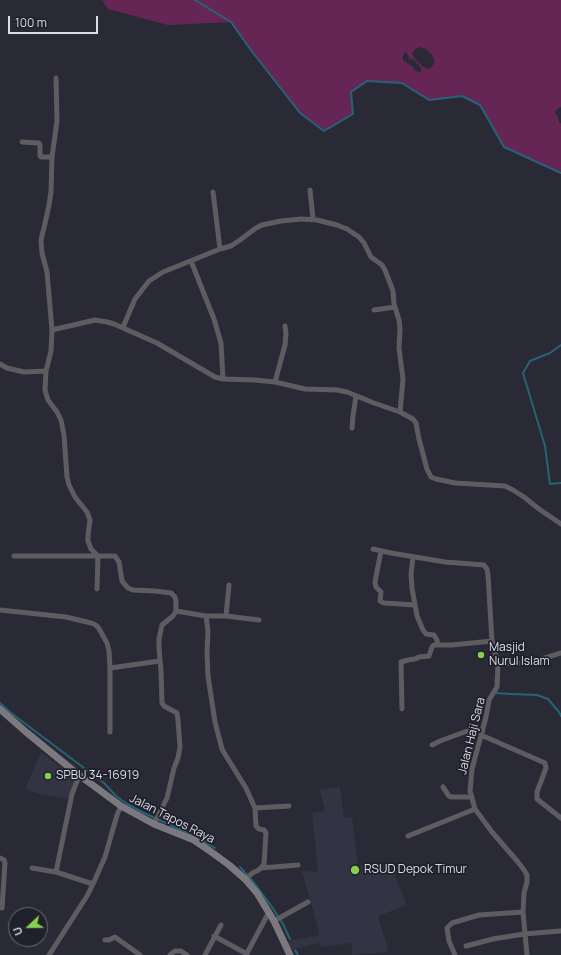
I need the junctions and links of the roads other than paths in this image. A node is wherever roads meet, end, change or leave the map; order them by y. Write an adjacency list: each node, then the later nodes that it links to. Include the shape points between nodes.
1 (56, 78): 3 (street, via 57,121)
2 (22, 142): 3 (street, via 39,143 40,156)
3 (52, 158): 13 (street, via 49,205 41,247 47,272)
4 (310, 190): 6 (street)
5 (213, 192): 7 (street)
6 (312, 219): 7 (street, via 262,225 231,246); 9 (street, via 337,224 362,239 371,257 386,270)
7 (220, 249): 8 (street)
8 (191, 261): 12 (street, via 163,272 149,281 135,299); 16 (street, via 221,343)
9 (395, 307): 10 (street); 19 (street, via 400,329 399,348 403,379)
10 (374, 310)
11 (285, 326): 17 (street, via 285,345)
12 (123, 327): 13 (street, via 95,320); 16 (street)
13 (52, 330): 15 (street, via 51,351)
14 (0, 364): 15 (street, via 24,372)
15 (46, 371): 25 (street, via 45,390 48,400 61,420 69,485 87,512 90,520 88,542)
16 (223, 379): 17 (street)
17 (275, 382): 18 (street, via 305,389 337,390)
18 (356, 396): 19 (street); 20 (street)
19 (400, 412): 21 (street, via 413,418 416,424 431,477 455,483 505,486)
20 (352, 428)
21 (561, 524)
22 (373, 549): 23 (street)
23 (381, 551): 26 (street); 29 (street, via 375,584 380,592 380,600 384,603)
24 (14, 556): 25 (street)
25 (98, 556): 28 (street); 31 (street, via 115,556 119,562 122,581 128,588 171,593 175,597)
26 (413, 557): 29 (street, via 411,574); 35 (street, Jalan Haji Sara, via 484,566 487,569)
27 (229, 585): 33 (street)
28 (97, 588)
29 (414, 605): 36 (street, via 423,630 426,634 434,635)
30 (0, 610): 40 (street, via 66,617 94,624 107,643)
31 (176, 611): 32 (street); 38 (street, via 162,625 158,648)
32 (206, 616): 33 (street); 51 (street, via 208,676 217,730 222,748)
33 (226, 616): 34 (street)
34 (259, 620)
35 (492, 641): 36 (street, via 452,646); 39 (street, Jalan Haji Sara)
36 (438, 645): 42 (street, via 433,645 429,656 401,662)
37 (561, 653): 39 (street, via 538,660)
38 (160, 661): 40 (street); 54 (street, via 162,703 176,714 180,747 167,798)
39 (498, 664): 44 (street, Jalan Haji Sara, via 496,687)
40 (110, 668): 43 (street)
41 (0, 709): 46 (main road, Jalan Tapos Raya)
42 (402, 709)
43 (110, 732)
44 (482, 732): 45 (street, via 473,729); 48 (street, Jalan Haji Sara, via 472,769); 53 (street, via 545,763 546,768 537,799)
45 (432, 745)
46 (79, 776): 49 (main road, Jalan Tapos Raya); 60 (street, via 72,794)
47 (443, 787): 48 (street, via 451,797)
48 (472, 797): 52 (street, Jalan Haji Sara)
49 (121, 806): 54 (main road, Jalan Tapos Raya); 62 (street, via 105,857)
50 (290, 806): 51 (street)
51 (255, 808): 59 (street, via 256,826 266,833)
52 (475, 810): 55 (street); 67 (street, Jalan Haji Sara, via 527,876)
53 (561, 818)
54 (155, 822): 61 (main road, Jalan Tapos Raya, via 194,840)
55 (408, 836)
56 (0, 858): 63 (street, via 4,860)
57 (298, 865): 59 (street)
58 (32, 868): 60 (street)
59 (262, 868): 61 (street)
60 (56, 872): 62 (street)
61 (246, 878): 66 (main road, Jalan Tapos Raya)
62 (93, 884): 75 (street)
63 (2, 886): 65 (street)
64 (308, 902): 68 (street)
65 (2, 908)
66 (268, 912): 68 (main road, Jalan Tapos Raya); 80 (street)
67 (523, 912): 71 (street, Jalan Haji Sara); 82 (street, via 480,915 452,923 447,928)
68 (278, 919): 81 (main road, Jalan Tapos Raya)
69 (221, 925): 72 (street)
70 (560, 931): 71 (street)
71 (524, 934): 74 (street); 83 (street, Jalan Haji Sara)
72 (214, 936): 79 (street); 80 (street)
73 (104, 940): 76 (street, via 115,937)
74 (466, 946)
75 (49, 955)
76 (140, 955)
77 (170, 955): 78 (street, via 175,951 181,951)
78 (187, 955)
79 (205, 955)
80 (246, 955)
81 (290, 955)
82 (455, 955)
83 (527, 955)

